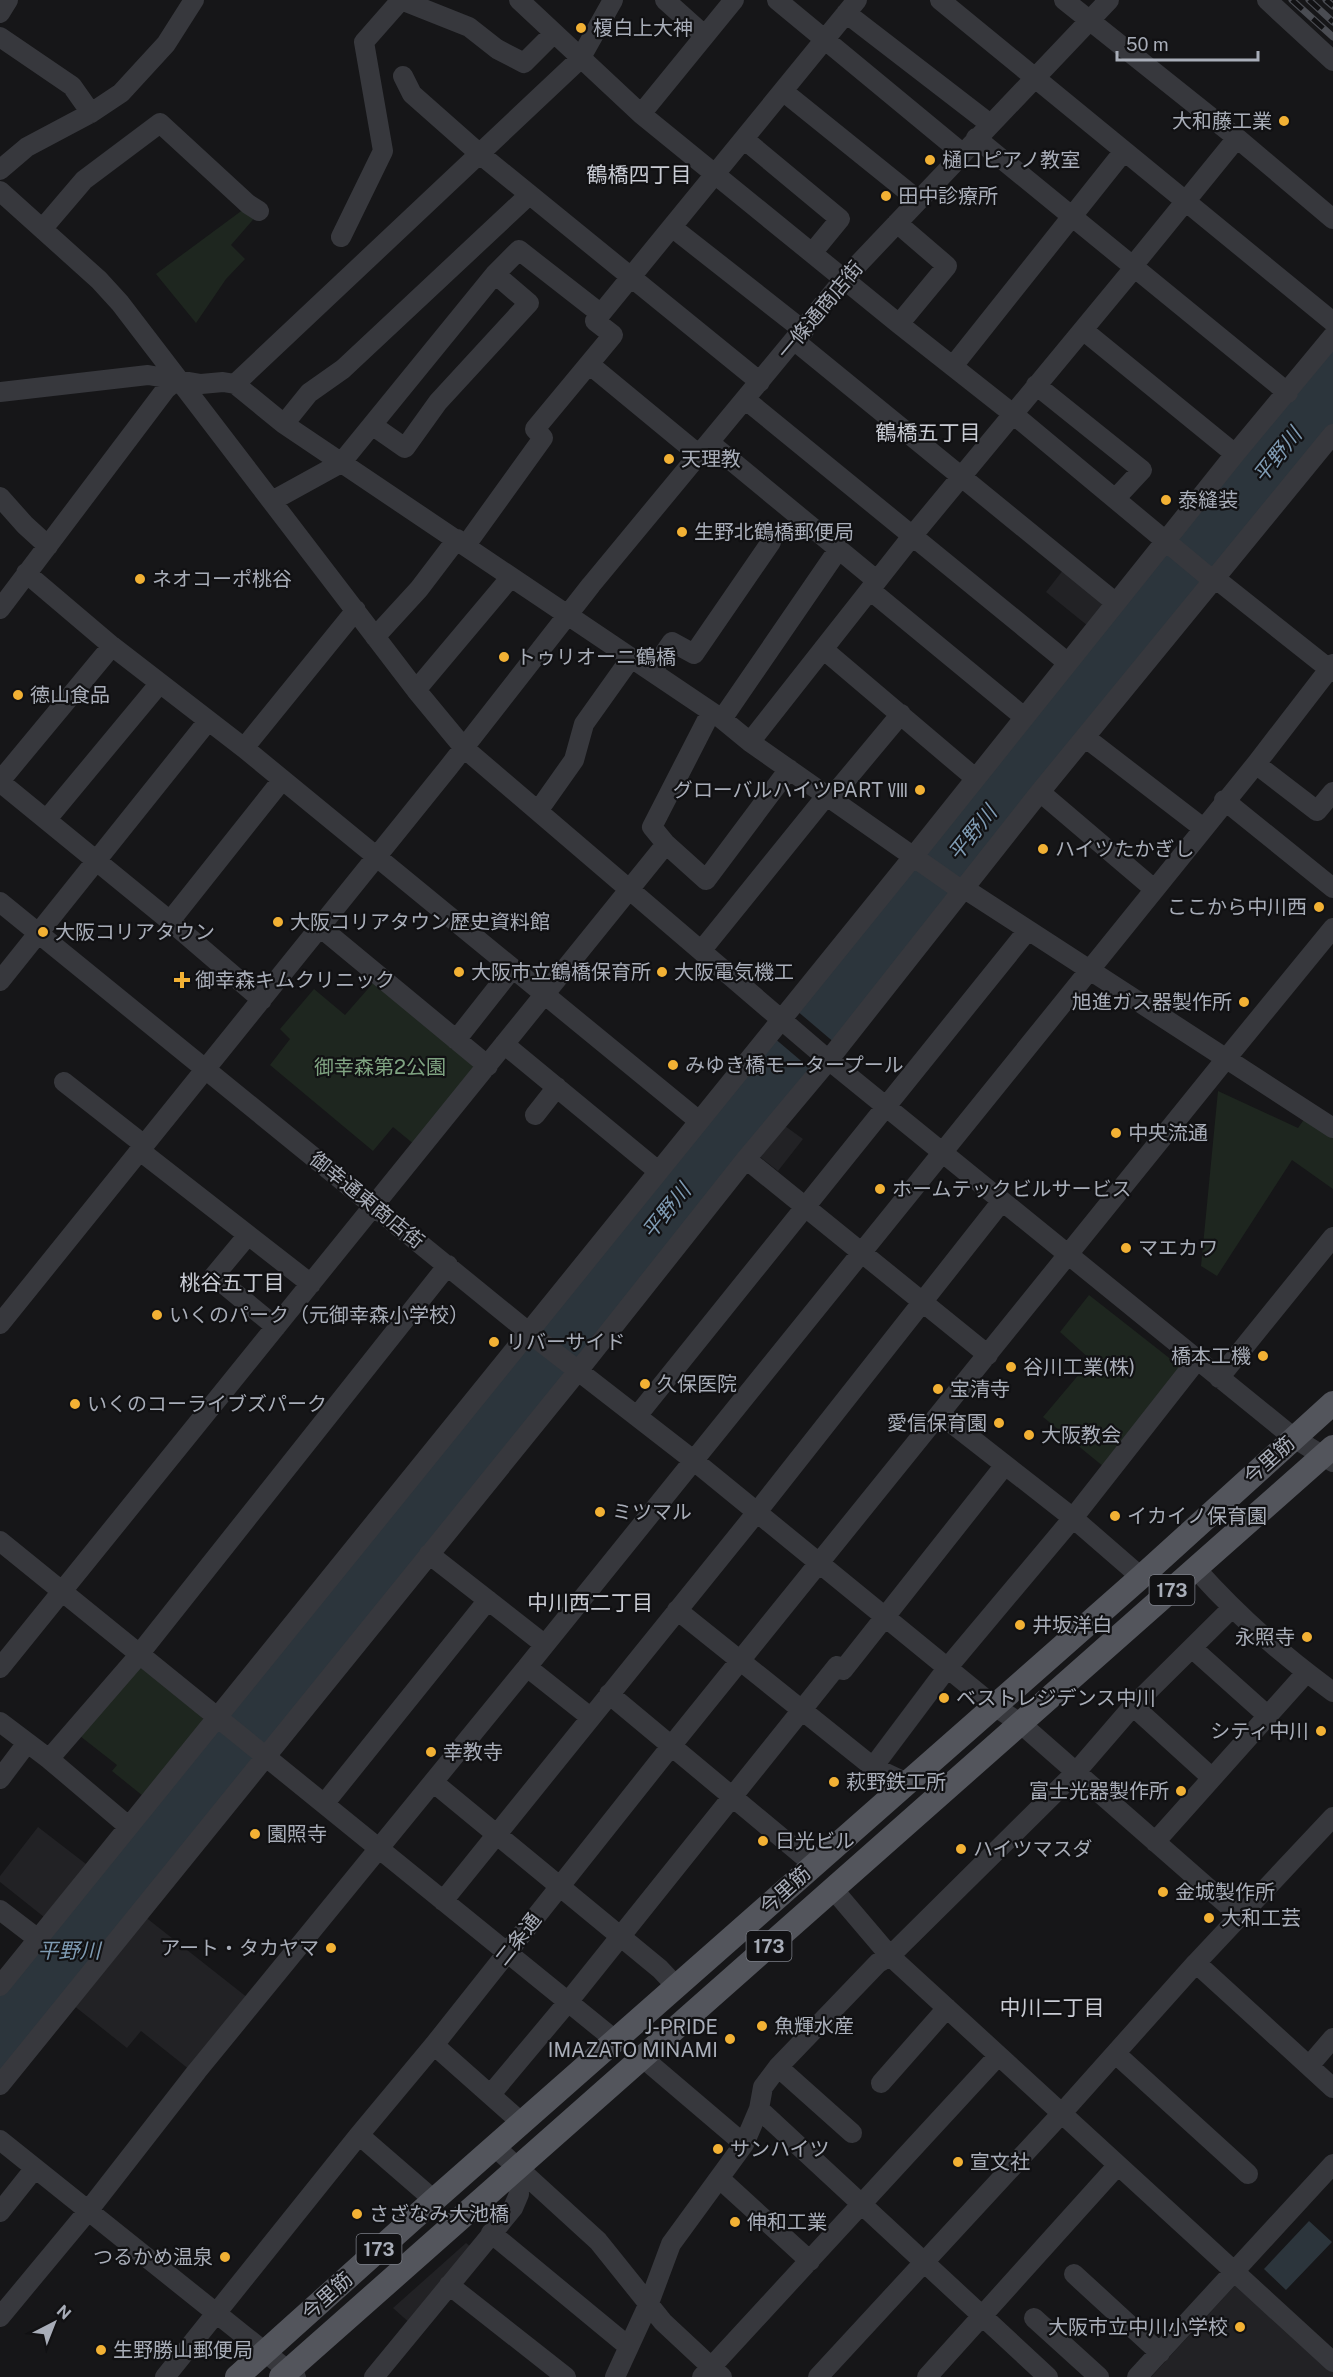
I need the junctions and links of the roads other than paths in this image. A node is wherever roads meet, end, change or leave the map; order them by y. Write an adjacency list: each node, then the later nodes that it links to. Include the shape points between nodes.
1 (8, 0): 13 (street)
2 (194, 0): 24 (street, via 166,45 121,93)
3 (519, 0): 15 (street)
4 (613, 0): 19 (street)
5 (665, 0): 16 (street)
6 (734, 0): 16 (street)
7 (777, 0): 18 (street)
8 (940, 0): 22 (street)
9 (1064, 0): 14 (street)
10 (1109, 0): 14 (street, 一條通商店街)
11 (1267, 0): 20 (street)
12 (852, 7): 18 (street); 26 (street)
13 (0, 13)
14 (1089, 20): 22 (street, 一條通商店街); 28 (street)
15 (553, 34): 19 (street); 45 (street, via 524,63 497,49 469,27 401,0 364,42 383,151)
16 (704, 35): 25 (street)
17 (0, 37): 24 (street, via 72,86)
18 (825, 40): 23 (street); 31 (street)
19 (580, 59): 25 (street); 32 (street)
20 (1333, 61)
21 (404, 76): 32 (street, via 412,94)
22 (1034, 78): 26 (street, 一條通商店街); 30 (street)
23 (784, 92): 29 (street); 37 (street)
24 (91, 113): 33 (street, via 27,147)
25 (641, 114): 34 (street)
26 (990, 124): 27 (street, 一條通商店街)
27 (976, 138): 31 (street, 一條通商店街); 40 (street)
28 (1237, 138): 38 (street); 41 (street)
29 (745, 140): 34 (street); 46 (street, via 840,219)
30 (1124, 151): 38 (street); 40 (street)
31 (962, 153): 37 (street, 一條通商店街)
32 (481, 155): 36 (street); 61 (street)
33 (0, 170)
34 (716, 175): 44 (street); 46 (street)
35 (0, 190): 43 (street)
36 (529, 195): 49 (street); 67 (street, via 343,369 309,393)
37 (918, 200): 42 (street, 一條通商店街)
38 (1185, 201): 47 (street); 52 (street)
39 (259, 211): 43 (street, via 160,123 84,180)
40 (1071, 217): 47 (street); 58 (street)
41 (1333, 219)
42 (897, 223): 50 (street, 一條通商店街); 53 (street, via 946,266)
43 (43, 228): 59 (street, via 120,303)
44 (673, 228): 49 (street); 55 (street)
45 (341, 237)
46 (812, 253): 50 (street)
47 (1133, 268): 54 (street); 64 (street)
48 (495, 274): 51 (street, via 519,250); 68 (street); 68 (street, via 529,303 438,402 405,448)
49 (632, 278): 51 (street); 60 (street)
50 (845, 278): 53 (street); 55 (street, 一條通商店街)
51 (601, 314): 57 (street, via 595,321 613,335)
52 (1333, 322)
53 (899, 324): 58 (street)
54 (1083, 330): 62 (street); 71 (street)
55 (799, 336): 60 (street, 一條通商店街); 73 (street)
56 (1333, 336): 64 (street)
57 (589, 364): 70 (street); 78 (street, via 534,429 543,438)
58 (953, 366): 66 (street)
59 (177, 380): 61 (street); 63 (street, via 148,375); 76 (street); 81 (street, via 166,389)
60 (760, 382): 65 (street, 一條通商店街)
61 (235, 384): 67 (street)
62 (1036, 385): 66 (street); 75 (street, via 1142,470)
63 (0, 392)
64 (1288, 393): 71 (street)
65 (746, 400): 70 (street, 一條通商店街); 77 (street)
66 (1013, 414): 73 (street); 75 (street)
67 (284, 424): 72 (street)
68 (372, 425): 72 (street)
69 (1333, 435): 85 (street)
70 (704, 448): 82 (street); 90 (street, 一條通商店街)
71 (1235, 454): 80 (street)
72 (341, 463): 76 (street); 78 (street)
73 (962, 476): 77 (street); 87 (street)
74 (0, 497): 81 (street)
75 (1115, 499): 80 (street)
76 (272, 501): 89 (street)
77 (913, 535): 86 (street); 95 (street)
78 (461, 542): 84 (street); 91 (street)
79 (771, 542): 97 (street, via 694,654 672,642)
80 (1169, 543): 85 (street); 87 (street)
81 (48, 546): 83 (street)
82 (838, 550): 86 (street); 101 (street)
83 (26, 573): 88 (street); 92 (street)
84 (511, 577): 90 (street); 99 (street)
85 (1214, 578): 96 (street); 104 (street)
86 (873, 585): 93 (street); 102 (street)
87 (1116, 603): 95 (street)
88 (0, 609)
89 (356, 610): 91 (street); 106 (street)
90 (568, 615): 94 (street); 107 (street, 一條通商店街)
91 (375, 637): 99 (street)
92 (112, 646): 98 (street); 112 (street)
93 (823, 649): 100 (street); 105 (street)
94 (631, 658): 97 (street); 117 (street, via 584,724 574,760)
95 (1068, 663): 102 (street)
96 (1332, 668): 108 (street)
97 (652, 671): 101 (street)
98 (160, 683): 103 (street); 118 (street)
99 (417, 690): 107 (street)
100 (901, 714): 110 (street); 115 (street)
101 (717, 715): 105 (street); 120 (street, via 652,827)
102 (1024, 717): 110 (street)
103 (208, 721): 106 (street); 123 (street)
104 (1086, 738): 113 (street); 119 (street)
105 (750, 742): 109 (street)
106 (244, 748): 111 (street)
107 (464, 748): 117 (street); 122 (street, 一條通商店街)
108 (1256, 764): 114 (street, via 1317,811); 116 (street)
109 (789, 769): 115 (street); 120 (street, via 706,880)
110 (975, 778): 121 (street)
111 (282, 780): 122 (street); 129 (street)
112 (0, 781): 118 (street)
113 (1040, 792): 125 (street); 126 (street)
114 (1333, 792)
115 (829, 796): 121 (street); 134 (street)
116 (1224, 800): 119 (street); 124 (street)
117 (538, 811): 127 (street)
118 (47, 819): 123 (street)
119 (1203, 828): 126 (street)
120 (666, 844): 127 (street)
121 (915, 857): 125 (street); 140 (street)
122 (376, 858): 130 (street, 一條通商店街); 135 (street)
123 (97, 861): 129 (street); 132 (street)
124 (1333, 888)
125 (962, 889): 131 (street); 143 (street)
126 (1154, 889): 136 (street)
127 (629, 890): 134 (street); 138 (street)
128 (0, 902): 132 (street, 御幸通東商店街)
129 (170, 921): 139 (street)
130 (320, 927): 139 (street, 一條通商店街); 141 (street)
131 (1028, 930): 136 (street); 149 (street)
132 (39, 933): 137 (street); 146 (street, 御幸通東商店街)
133 (1331, 936): 144 (street, 二条通)
134 (701, 951): 140 (street)
135 (512, 969): 138 (street); 141 (street)
136 (1089, 969): 144 (street); 154 (street)
137 (0, 981)
138 (543, 995): 142 (street); 151 (street)
139 (262, 1000): 146 (street, 一條通商店街)
140 (783, 1022): 143 (street); 151 (street)
141 (456, 1040): 145 (street)
142 (504, 1044): 145 (street); 148 (street)
143 (827, 1059): 149 (street); 155 (street)
144 (1225, 1060): 152 (street); 163 (street, 二条通)
145 (488, 1066): 158 (street)
146 (207, 1068): 153 (street, 一條通商店街); 158 (street, 御幸通東商店街)
147 (64, 1082): 153 (street)
148 (557, 1087): 150 (street); 156 (street)
149 (884, 1106): 154 (street); 159 (street)
150 (535, 1115)
151 (699, 1120): 156 (street)
152 (1333, 1128)
153 (141, 1147): 160 (street); 167 (street, 一條通商店街)
154 (942, 1153): 157 (street); 162 (street)
155 (746, 1159): 159 (street); 172 (street)
156 (658, 1171): 169 (street)
157 (1002, 1201): 163 (street); 166 (street)
158 (374, 1206): 164 (street, 御幸通東商店街); 165 (street)
159 (805, 1206): 162 (street); 176 (street)
160 (248, 1235): 165 (street); 168 (street, via 214,1276)
161 (1333, 1236): 173 (street)
162 (861, 1252): 166 (street); 179 (street)
163 (1068, 1255): 170 (street, 二条通); 171 (street)
164 (448, 1265): 169 (street, 御幸通東商店街); 195 (street)
165 (311, 1284): 168 (street)
166 (924, 1303): 170 (street); 181 (street)
167 (1, 1322)
168 (276, 1327): 188 (street)
169 (530, 1333): 172 (street, 御幸通東商店街); 208 (street)
170 (988, 1355): 175 (street, 二条通)
171 (1197, 1360): 173 (street); 182 (street)
172 (575, 1369): 176 (street, 御幸通東商店街); 184 (street)
173 (1219, 1378): 177 (street)
174 (1333, 1403): 177 (main road, 今里筋 / 173)
175 (940, 1414): 180 (street); 185 (street, 二条通)
176 (637, 1416): 179 (street, 御幸通東商店街)
177 (1294, 1437): 178 (street); 187 (main road, 今里筋 / 173)
178 (1330, 1455): 186 (main road, 今里筋 / 173)
179 (693, 1460): 181 (street, 御幸通東商店街); 193 (street)
180 (1005, 1465): 182 (street); 192 (street)
181 (757, 1512): 185 (street, 御幸通東商店街); 191 (street)
182 (1073, 1518): 187 (street); 198 (street)
183 (0, 1541): 188 (street)
184 (429, 1554): 189 (street); 213 (street)
185 (819, 1563): 192 (street, 御幸通東商店街); 196 (street, 二条通)
186 (1196, 1569): 190 (street); 210 (main road, 今里筋 / 173)
187 (1141, 1577): 203 (main road, 今里筋 / 173)
188 (61, 1590): 195 (street); 199 (street)
189 (488, 1600): 193 (street); 222 (street)
190 (1232, 1608): 194 (street); 200 (street)
191 (677, 1610): 196 (street); 202 (street)
192 (885, 1618): 198 (street, 御幸通東商店街); 205 (street, via 843,1670 837,1666)
193 (544, 1644): 197 (street)
194 (1192, 1648): 204 (street); 206 (street)
195 (139, 1654): 208 (street); 214 (street)
196 (742, 1662): 205 (street); 212 (street, 二条通)
197 (526, 1667): 207 (street); 219 (street)
198 (948, 1667): 203 (street, 御幸通東商店街); 215 (street)
199 (0, 1668)
200 (1306, 1672): 201 (street); 206 (street)
201 (1333, 1692)
202 (609, 1694): 207 (street); 212 (street)
203 (994, 1706): 210 (street, 御幸通東商店街); 220 (main road, 今里筋 / 173)
204 (1133, 1706): 216 (street); 217 (street)
205 (801, 1709): 215 (street); 221 (street)
206 (1268, 1716): 217 (street)
207 (590, 1717): 225 (street)
208 (218, 1720): 213 (street); 224 (street)
209 (0, 1722): 211 (street)
210 (1020, 1723): 216 (street, 御幸通東商店街); 230 (main road, 今里筋 / 173)
211 (27, 1743): 214 (street); 218 (street)
212 (672, 1745): 221 (street); 229 (street, 二条通)
213 (263, 1756): 222 (street); 252 (street)
214 (49, 1759): 224 (street)
215 (873, 1767): 220 (street)
216 (1076, 1772): 226 (street, 御幸通東商店街); 237 (street)
217 (1212, 1778): 226 (street)
218 (0, 1779)
219 (433, 1782): 225 (street); 227 (street)
220 (907, 1783): 228 (main road, 今里筋 / 173)
221 (732, 1796): 228 (street); 234 (street)
222 (324, 1804): 227 (street)
223 (1333, 1817): 233 (street)
224 (128, 1827): 235 (street)
225 (497, 1834): 229 (street); 231 (street)
226 (1155, 1842): 233 (street, 御幸通東商店街)
227 (379, 1848): 231 (street); 271 (street)
228 (813, 1864): 240 (main road, 今里筋 / 173)
229 (560, 1887): 234 (street); 236 (street, 二条通)
230 (833, 1888): 237 (street); 248 (main road, 今里筋 / 173)
231 (443, 1901): 236 (street)
232 (0, 1910): 235 (street)
233 (1240, 1916): 238 (street)
234 (620, 1936): 240 (street); 241 (street)
235 (38, 1939): 239 (street)
236 (508, 1952): 241 (street); 245 (street, 二条通)
237 (890, 1956): 242 (street); 250 (street, via 878,1963)
238 (1196, 1962): 246 (street); 249 (street)
239 (0, 1986)
240 (676, 1986): 243 (main road, 今里筋 / 173)
241 (568, 2002): 243 (street); 254 (street)
242 (947, 2008): 247 (street); 251 (street)
243 (606, 2033): 257 (main road, 今里筋 / 173)
244 (1333, 2038): 249 (street)
245 (434, 2045): 254 (street); 259 (street, 二条通)
246 (1116, 2054): 256 (street); 267 (street)
247 (998, 2056): 256 (street); 270 (street)
248 (643, 2058): 261 (street); 266 (main road, 今里筋 / 173)
249 (1309, 2066): 253 (street)
250 (778, 2067): 255 (street, via 763,2087); 258 (street)
251 (881, 2083)
252 (0, 2085)
253 (1333, 2088)
254 (490, 2094): 257 (street)
255 (759, 2109): 261 (street); 270 (street)
256 (1062, 2114): 264 (street); 275 (street)
257 (522, 2123): 262 (main road, 今里筋 / 173)
258 (852, 2133)
259 (359, 2135): 269 (street); 280 (street, 二条通)
260 (0, 2140): 265 (street)
261 (744, 2144): 268 (street)
262 (495, 2147): 266 (street); 269 (main road, 今里筋 / 173)
263 (1333, 2164): 276 (street)
264 (1118, 2165): 276 (street); 281 (street)
265 (35, 2168): 271 (street); 272 (street)
266 (516, 2168): 273 (street, via 519,2194 513,2208); 279 (street, via 598,2241); 290 (main road, 今里筋 / 173)
267 (1248, 2174)
268 (719, 2178): 274 (street); 279 (street, via 671,2244)
269 (434, 2200): 285 (main road, 今里筋 / 173)
270 (862, 2204): 274 (street); 275 (street)
271 (88, 2211): 280 (street); 282 (street)
272 (0, 2212)
273 (491, 2233): 278 (street); 284 (street)
274 (810, 2260): 288 (street)
275 (924, 2261): 281 (street); 296 (street)
276 (1234, 2272): 286 (street); 287 (street)
277 (1074, 2274): 286 (street)
278 (449, 2285): 293 (street); 294 (street)
279 (649, 2303): 284 (street); 288 (street)
280 (215, 2313): 285 (street); 291 (street, 二条通)
281 (983, 2316): 289 (street); 297 (street)
282 (0, 2317)
283 (1034, 2318): 298 (street)
284 (629, 2347): 295 (street)
285 (264, 2352): 290 (street); 292 (main road, 今里筋 / 173)
286 (1160, 2352): 299 (street)
287 (1333, 2361)
288 (712, 2374)
289 (1037, 2374)
290 (288, 2375)
291 (165, 2377)
292 (237, 2377)
293 (374, 2377)
294 (566, 2377)
295 (615, 2377)
296 (818, 2377)
297 (927, 2377)
298 (1099, 2377)
299 (1137, 2377)

